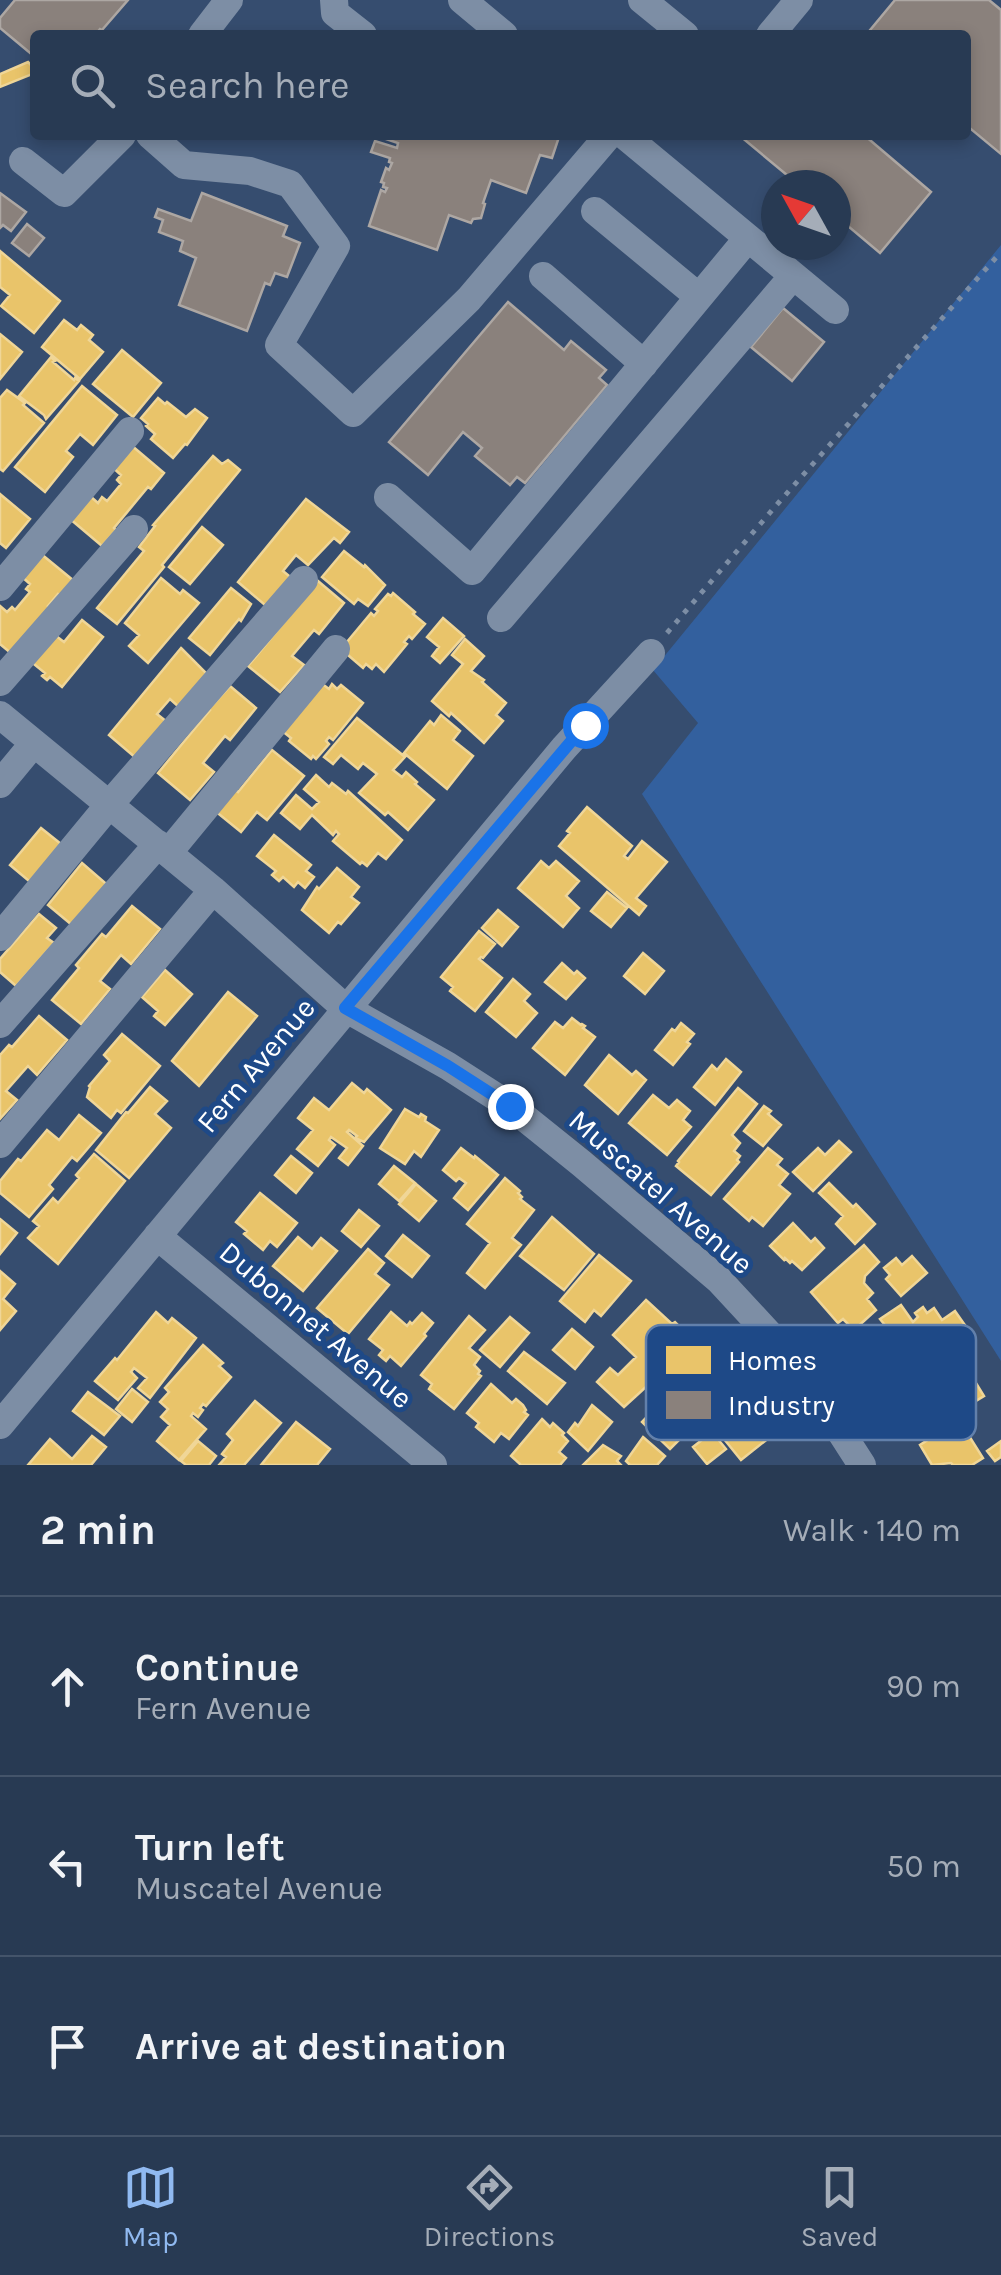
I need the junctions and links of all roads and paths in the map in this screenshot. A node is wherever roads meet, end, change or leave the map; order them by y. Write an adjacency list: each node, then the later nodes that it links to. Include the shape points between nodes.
1 (230, 0): 6 (street)
2 (334, 0): 7 (street, via 335,13)
3 (462, 0): 8 (street)
4 (642, 0): 9 (street)
5 (799, 0): 10 (street)
6 (206, 30)
7 (357, 30)
8 (498, 30)
9 (674, 30)
10 (774, 30)
11 (117, 140): 15 (street, via 64,194)
12 (156, 140): 13 (street, via 184,165 250,171 290,184 336,246 279,345 352,413 469,299)
13 (605, 140)
14 (630, 140): 17 (street)
15 (23, 161)
16 (595, 210): 21 (street)
17 (748, 238): 20 (street); 21 (street)
18 (1001, 252): 31 (path)
19 (544, 276): 23 (street)
20 (793, 276): 22 (street); 29 (street)
21 (699, 297): 23 (street)
22 (835, 310)
23 (644, 364): 25 (street, via 472,571)
24 (130, 432): 28 (street)
25 (388, 497)
26 (134, 529): 32 (street)
27 (304, 580): 36 (street)
28 (0, 586)
29 (502, 618)
30 (336, 649): 37 (street)
31 (651, 652): 40 (street, Fern Avenue)
32 (0, 682)
33 (0, 715): 34 (street, Muscatel Avenue)
34 (34, 743): 35 (street); 36 (street, Muscatel Avenue)
35 (0, 784)
36 (109, 805): 37 (street, Muscatel Avenue); 39 (street)
37 (163, 849): 38 (street, Muscatel Avenue); 41 (street)
38 (213, 890): 40 (street, Muscatel Avenue); 42 (street)
39 (0, 937)
40 (345, 1008): 43 (street, Fern Avenue); 44 (street, Muscatel Avenue, via 510,1106 719,1280)
41 (0, 1024)
42 (0, 1144)
43 (157, 1236): 45 (street, Fern Avenue); 47 (street, Dubonnet Avenue)
44 (761, 1325)
45 (0, 1425)
46 (846, 1440): 48 (street, Muscatel Avenue)
47 (433, 1465)
48 (862, 1465)

